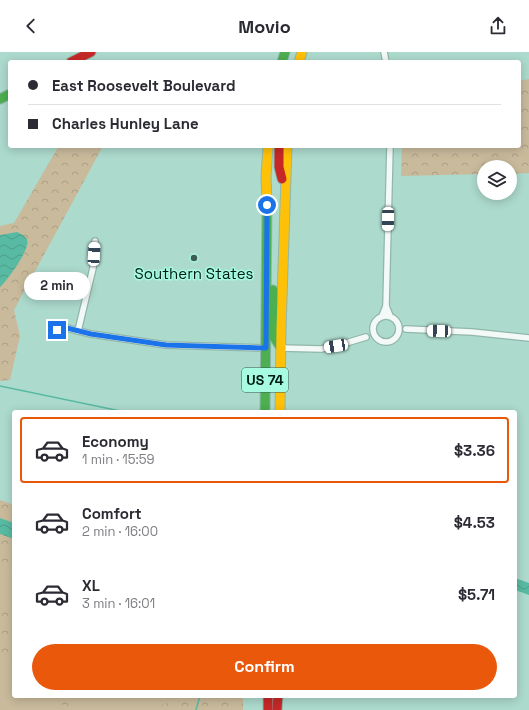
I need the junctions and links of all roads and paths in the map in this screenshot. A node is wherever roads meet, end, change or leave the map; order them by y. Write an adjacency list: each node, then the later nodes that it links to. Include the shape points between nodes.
1 (91, 52): 2 (highway)
2 (75, 60)
3 (268, 148): 9 (highway, US 74)
4 (279, 148): 7 (highway, via 279,167)
5 (287, 148): 7 (highway, US 74)
6 (390, 148): 10 (street)
7 (285, 190): 23 (highway, US 74)
8 (94, 241): 17 (street, via 92,273)
9 (267, 244): 22 (highway, US 74); 23 (highway, via 271,262 274,337)
10 (386, 306): 11 (street); 12 (street)
11 (382, 316): 12 (street); 16 (street, via 375,322)
12 (390, 316): 13 (street)
13 (399, 326): 14 (street); 19 (street)
14 (406, 329): 19 (street); 21 (street)
15 (57, 330): 17 (street, via 67,328)
16 (373, 330): 18 (street); 20 (street)
17 (78, 331): 22 (street, via 166,345)
18 (366, 336): 20 (street); 23 (street, via 321,349)
19 (397, 336): 20 (street, via 388,342)
20 (376, 338)
21 (529, 338)
22 (266, 348): 24 (highway, US 74); 25 (highway, via 275,354)
23 (282, 348): 26 (highway, US 74)
24 (265, 410)
25 (277, 410)
26 (280, 410)
27 (262, 698): 30 (highway)
28 (268, 698): 31 (highway)
29 (278, 698): 32 (highway)
30 (262, 710)
31 (268, 710)
32 (277, 710)

